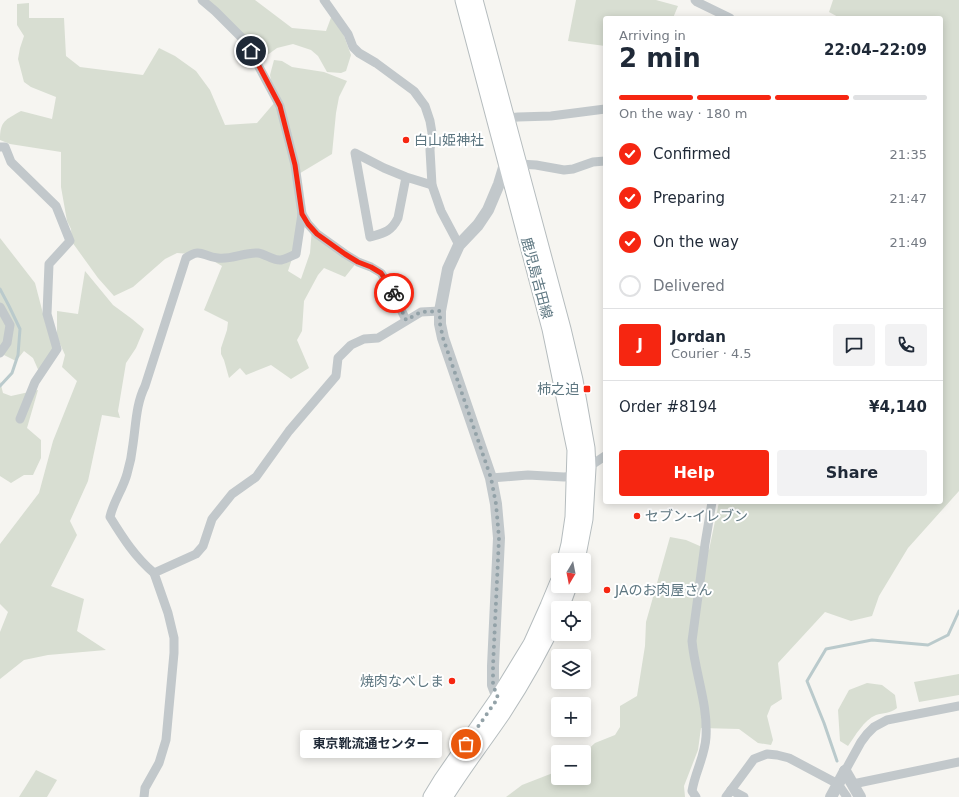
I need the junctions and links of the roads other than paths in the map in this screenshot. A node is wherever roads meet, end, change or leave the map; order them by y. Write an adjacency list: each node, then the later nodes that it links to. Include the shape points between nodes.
1 (202, 0): 14 (street, via 245,41 280,106 295,165)
2 (324, 0): 13 (street, via 348,34 353,47 414,91 425,106 432,133)
3 (462, 0): 11 (main road, 鹿児島吉田線)
4 (475, 0): 8 (main road, 鹿児島吉田線)
5 (695, 0): 6 (street)
6 (726, 16)
7 (603, 109): 8 (street)
8 (507, 118): 11 (main road, 鹿児島吉田線)
9 (0, 146): 20 (street, via 4,147 11,162 56,206 70,241 49,264 47,314 57,349 35,382)
10 (603, 161): 11 (street, via 573,169)
11 (512, 162): 15 (street, via 488,210); 22 (main road, 鹿児島吉田線, via 563,329 575,380); 23 (main road, 鹿児島吉田線, via 575,450)
12 (406, 177): 12 (street, via 355,153 370,237 393,228 398,218); 13 (street)
13 (432, 185): 15 (street)
14 (302, 214): 18 (street, via 317,234 358,262 381,273); 28 (street, via 296,254 281,260 255,253 219,259 196,253 186,258 140,395 127,474 110,517 124,540)
15 (459, 245): 17 (street, via 448,269)
16 (0, 307): 19 (street, via 10,325 7,343)
17 (440, 311): 18 (street, via 421,312); 24 (street, via 443,338)
18 (406, 320): 28 (street, via 378,338 351,345 338,358 336,376 289,431 256,477 232,494 212,519 203,546 196,554)
19 (0, 353)
20 (20, 419)
21 (603, 457): 22 (street)
22 (588, 468): 23 (street); 27 (main road, 鹿児島吉田線, via 585,519)
23 (575, 476): 24 (street, via 528,475); 26 (main road, 鹿児島吉田線, via 573,517)
24 (491, 478): 31 (street, via 499,538 493,666 493,685)
25 (712, 504): 41 (street, via 692,641 706,715 703,755 692,791)
26 (567, 553)
27 (578, 553)
28 (154, 573): 38 (street, via 168,613 174,638 174,653 166,740 159,763 144,788)
29 (553, 593): 31 (main road, via 531,644)
30 (551, 628): 40 (main road, via 525,678)
31 (498, 698): 39 (main road)
32 (959, 706): 34 (street, via 887,720 874,727 861,742)
33 (959, 762): 36 (street)
34 (846, 771): 35 (street); 36 (street)
35 (838, 784): 37 (street, via 789,758 766,754 754,759); 43 (street); 44 (street)
36 (853, 784): 45 (street)
37 (728, 793): 42 (street)
38 (144, 797)
39 (431, 797)
40 (445, 797)
41 (696, 797)
42 (744, 797)
43 (831, 797)
44 (847, 797)
45 (860, 797)

